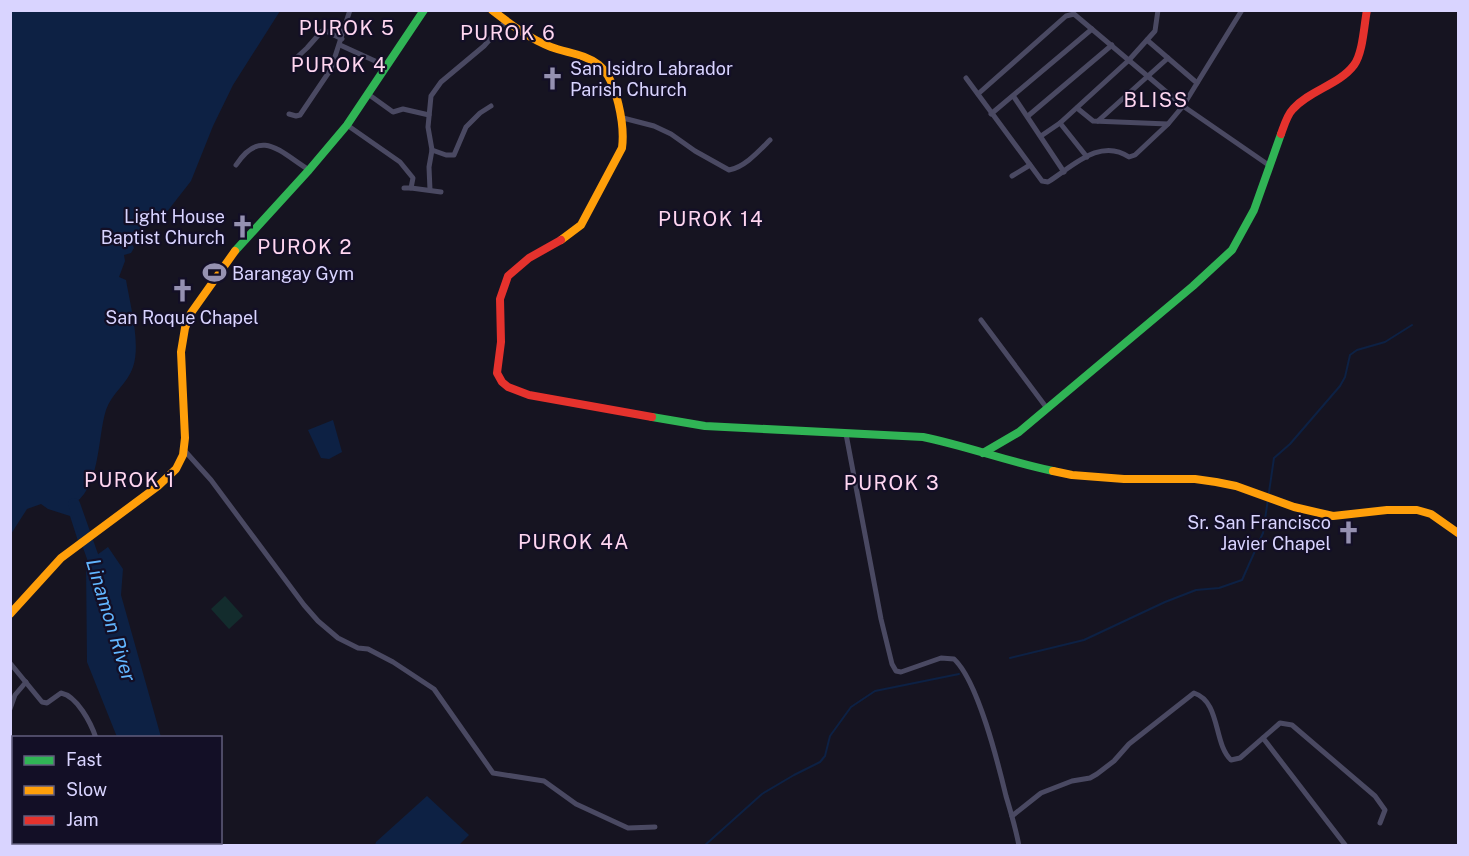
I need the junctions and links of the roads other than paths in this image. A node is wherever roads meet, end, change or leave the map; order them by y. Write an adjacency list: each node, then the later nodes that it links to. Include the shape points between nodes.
1 (350, 10): 10 (street)
2 (424, 10): 15 (main road)
3 (492, 10): 7 (main road)
4 (1158, 10): 9 (street, via 1155,31)
5 (1242, 10): 18 (street)
6 (1367, 10): 40 (main road, via 1354,65 1291,111)
7 (506, 21): 27 (street, via 435,89); 29 (main road, via 550,47 600,66 610,81)
8 (1092, 29): 11 (street); 20 (street, via 1074,14 1066,16); 21 (street)
9 (1147, 40): 12 (street); 14 (street)
10 (341, 42): 13 (street, via 322,31); 15 (street); 25 (street, via 331,69 305,108 298,116)
11 (1112, 45): 14 (street); 28 (street)
12 (1168, 58): 16 (street); 18 (street)
13 (294, 60)
14 (1129, 60): 16 (street); 24 (street)
15 (388, 67): 19 (main road)
16 (1148, 76): 23 (street); 30 (street)
17 (966, 78): 20 (street)
18 (1197, 83): 23 (street)
19 (368, 94): 27 (street, via 393,112 403,109); 33 (main road)
20 (978, 94): 26 (street)
21 (1014, 97): 26 (street); 28 (street)
22 (491, 106): 36 (street, via 466,127 454,155)
23 (1182, 106): 32 (street); 40 (street)
24 (1077, 108): 30 (street, via 1087,118); 31 (street)
25 (289, 114)
26 (992, 114): 39 (street)
27 (429, 115): 36 (street)
28 (1028, 116): 34 (street)
29 (623, 118): 35 (street, via 672,134 729,170 748,160); 50 (main road, via 621,148 581,225 529,258 505,282 500,299 497,368 502,382 529,395 683,424)
30 (1098, 121): 32 (street)
31 (1060, 123): 34 (street); 37 (street)
32 (1168, 124): 37 (street, via 1132,157 1106,149)
33 (346, 125): 41 (main road); 45 (street, via 400,162 412,175)
34 (1041, 136): 42 (street)
35 (770, 140)
36 (432, 150): 46 (street)
37 (1087, 157): 42 (street)
38 (236, 165): 41 (street, via 247,150 261,144 276,148)
39 (1030, 165): 42 (street, via 1045,182); 43 (street)
40 (1270, 166): 49 (main road, via 1254,210 1232,250)
41 (309, 170): 51 (main road, via 241,242 191,313 181,352)
42 (1064, 172)
43 (1012, 176)
44 (404, 188): 45 (street)
45 (411, 188): 46 (street)
46 (430, 190): 47 (street)
47 (441, 192)
48 (981, 320): 49 (street)
49 (1046, 407): 52 (main road, via 1019,432)
50 (846, 434): 52 (main road, via 923,437); 60 (street, via 893,668 903,671 941,658 954,659 959,664 991,739)
51 (183, 448): 54 (main road, via 180,462 169,476 61,558); 62 (street, via 318,621 338,638 368,649 434,689 493,773 544,781 576,804 628,828)
52 (983, 453): 53 (main road, via 1072,475 1195,479 1236,486 1293,507 1334,516 1417,510 1431,514)
53 (1458, 533)
54 (10, 614)
55 (10, 663): 56 (street)
56 (26, 682): 57 (street); 58 (street, via 45,703 65,693 86,715)
57 (10, 709)
58 (95, 736)
59 (1263, 738): 60 (street, via 1240,758 1231,760 1208,704 1194,693 1097,774 1041,793); 61 (street, via 1280,723 1292,725 1375,796 1385,810); 64 (street)
60 (1012, 816): 63 (street)
61 (1380, 823)
62 (655, 827)
63 (1019, 846)
64 (1346, 846)

